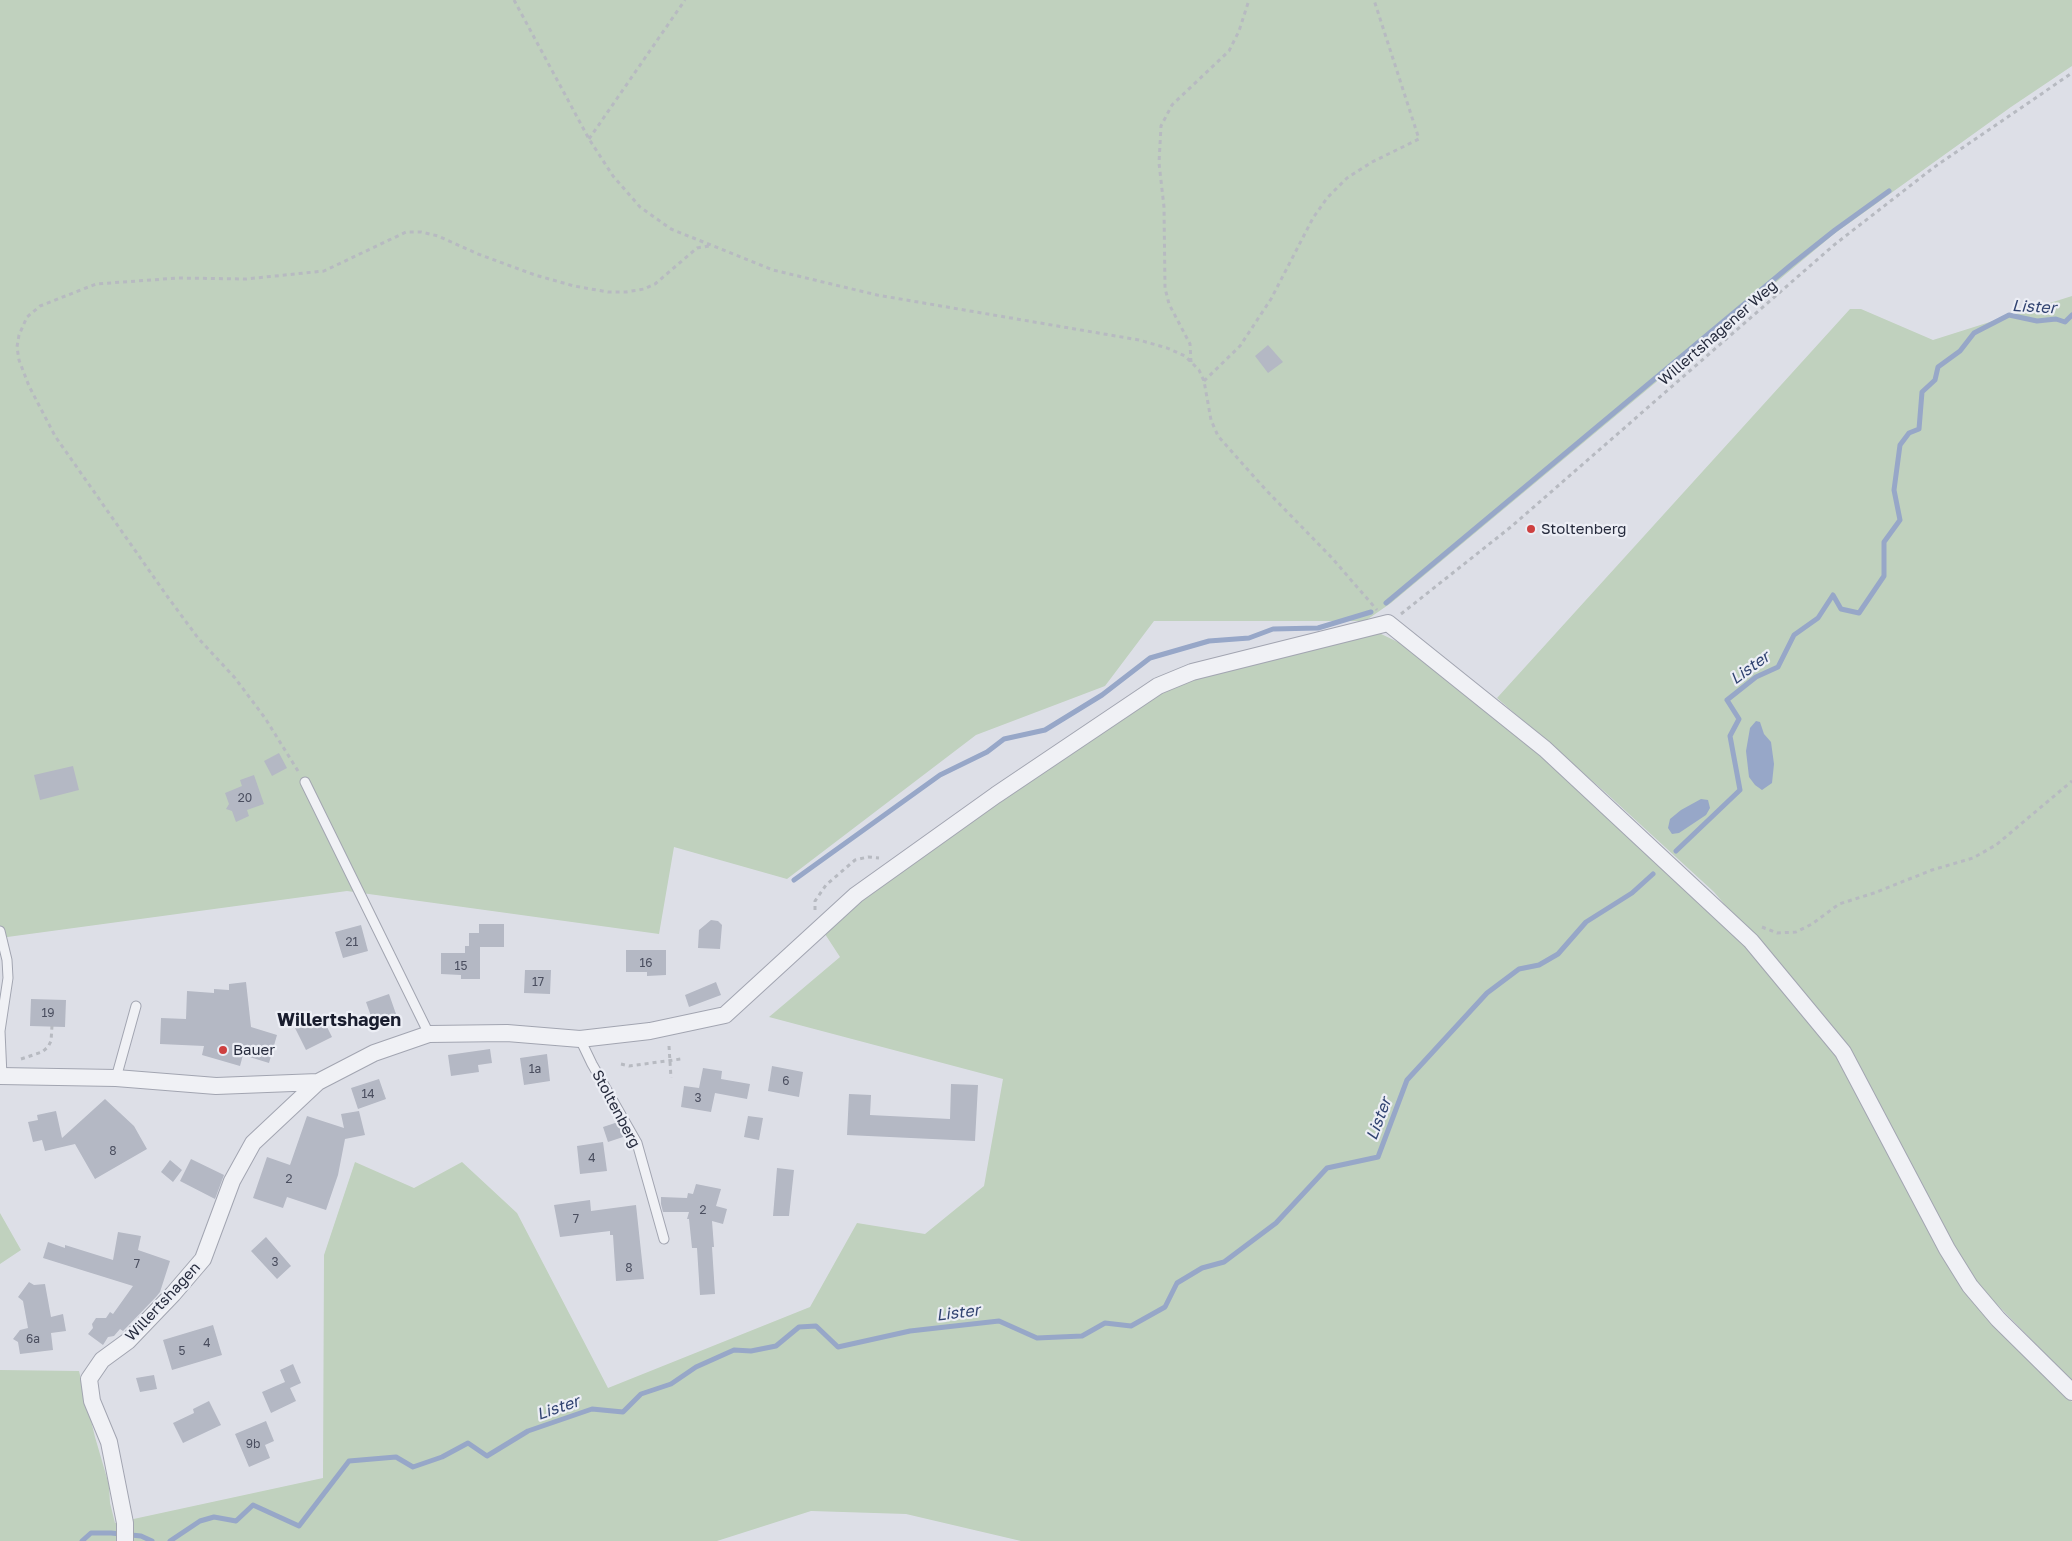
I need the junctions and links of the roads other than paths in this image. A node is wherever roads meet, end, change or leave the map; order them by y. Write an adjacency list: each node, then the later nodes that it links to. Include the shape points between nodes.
1 (305, 782): 4 (lane)
2 (0, 931): 6 (lane, via 8,978 0,1031)
3 (136, 1006): 7 (lane)
4 (429, 1034): 5 (street, via 507,1033); 8 (street, via 374,1054)
5 (580, 1039): 9 (lane, Stoltenberg, via 637,1143); 10 (street, via 650,1032 725,1015 856,895 1158,686 1192,672 1388,623 1545,749 1751,941 1843,1052 1947,1249 1970,1286 1998,1319)
6 (1, 1072): 7 (street)
7 (116, 1078): 8 (street, via 216,1086)
8 (318, 1082): 11 (street, Willertshagen, via 253,1143 232,1182 203,1259 128,1340 102,1360 89,1379 92,1402 109,1442 125,1523)
9 (664, 1239)
10 (2072, 1392)
11 (125, 1541)

